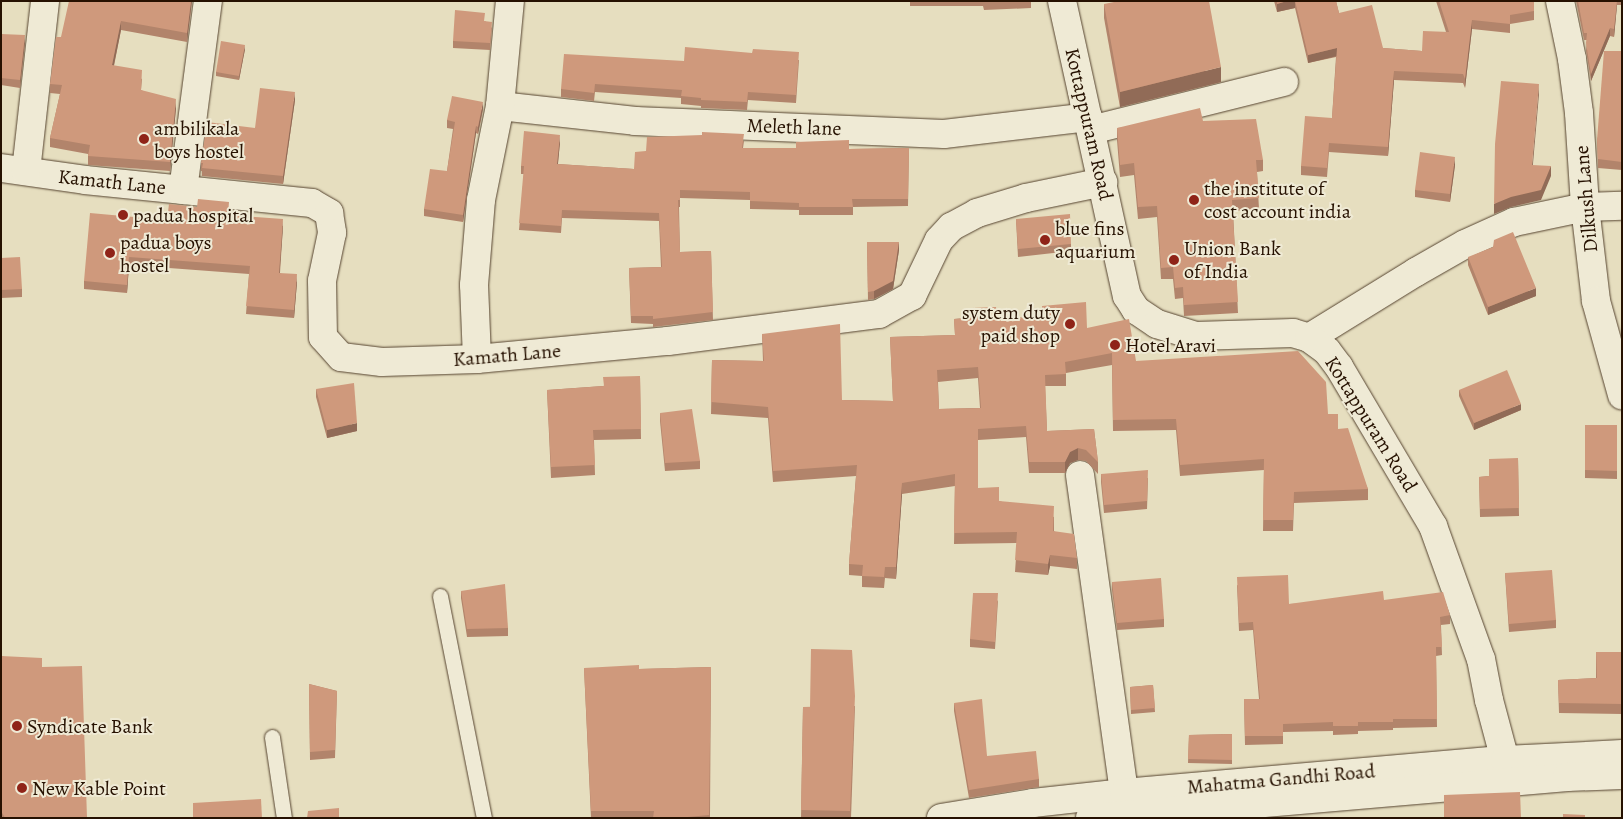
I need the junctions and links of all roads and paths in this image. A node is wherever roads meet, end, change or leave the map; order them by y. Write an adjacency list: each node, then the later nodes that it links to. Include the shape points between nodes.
1 (46, 1): 9 (street)
2 (208, 1): 11 (street)
3 (510, 1): 7 (street)
4 (1062, 1): 8 (street, Kottappuram Road)
5 (1560, 1): 13 (street, Dilkush Lane, via 1579,113)
6 (1284, 82): 8 (street, Meleth lane)
7 (500, 106): 8 (street, Meleth lane, via 635,121 944,134); 15 (street, via 481,200 474,285)
8 (1089, 123): 10 (street, Kottappuram Road)
9 (14, 170): 11 (street, Kamath Lane)
10 (1103, 182): 14 (street, Kottappuram Road, via 1127,296 1136,310 1158,324 1196,336 1293,333); 15 (street, Kamath Lane, via 1026,198 977,213 952,227 939,240 912,296 879,314 668,341)
11 (184, 190): 15 (street, Kamath Lane, via 312,203 329,213 332,233 322,281 323,337 342,358 382,362)
12 (1622, 206): 13 (street)
13 (1585, 207): 14 (street, via 1514,222 1465,244); 16 (street, Dilkush Lane, via 1596,301)
14 (1310, 338): 21 (street, Kottappuram Road, via 1339,367 1433,526 1481,659)
15 (477, 359)
16 (1622, 395)
17 (1080, 475): 23 (street)
18 (440, 596): 25 (lane)
19 (272, 737): 24 (lane)
20 (1622, 754): 21 (street, Mahatma Gandhi Road)
21 (1507, 771): 22 (street, Mahatma Gandhi Road); 23 (street, Mahatma Gandhi Road)
22 (1622, 774)
23 (1123, 808): 26 (street, Mahatma Gandhi Road, via 1033,803); 27 (street, Mahatma Gandhi Road)
24 (284, 818)
25 (484, 818)
26 (941, 818)
27 (1090, 818)

